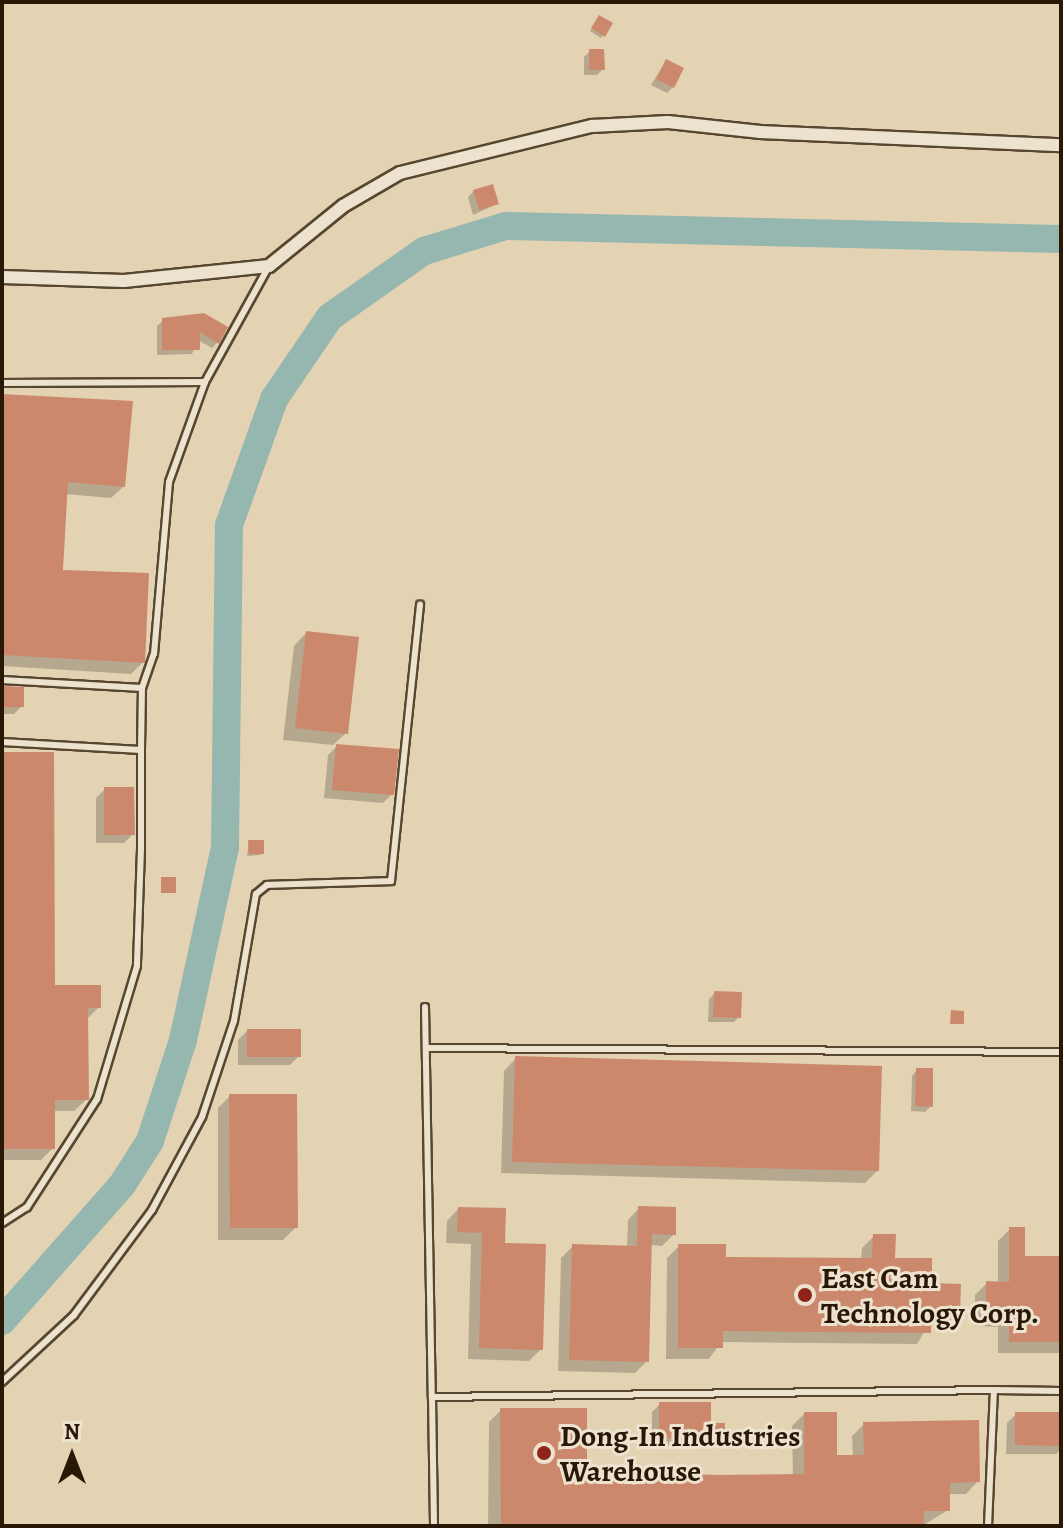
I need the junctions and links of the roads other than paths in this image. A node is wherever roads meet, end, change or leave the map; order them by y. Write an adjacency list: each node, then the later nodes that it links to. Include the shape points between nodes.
1 (1061, 145): 2 (street, via 760,132 668,122 592,126 400,173 343,206)
2 (269, 266): 3 (street, via 124,281 54,283); 4 (lane)
3 (2, 277)
4 (205, 382): 5 (lane); 8 (lane, via 169,482 154,654)
5 (2, 383)
6 (420, 605): 15 (lane, via 391,881 267,885 256,894 234,1021 202,1117 152,1210 83,1303)
7 (2, 680): 8 (lane)
8 (142, 688): 10 (lane)
9 (2, 742): 10 (lane)
10 (141, 750): 14 (lane, via 137,966 116,1044 97,1099 68,1148 27,1207)
11 (425, 1007): 12 (lane)
12 (426, 1048): 13 (lane); 18 (lane)
13 (1061, 1052)
14 (2, 1223)
15 (2, 1382)
16 (994, 1390): 17 (lane); 18 (lane); 20 (lane)
17 (1061, 1391)
18 (432, 1397): 19 (lane)
19 (434, 1526)
20 (988, 1526)

